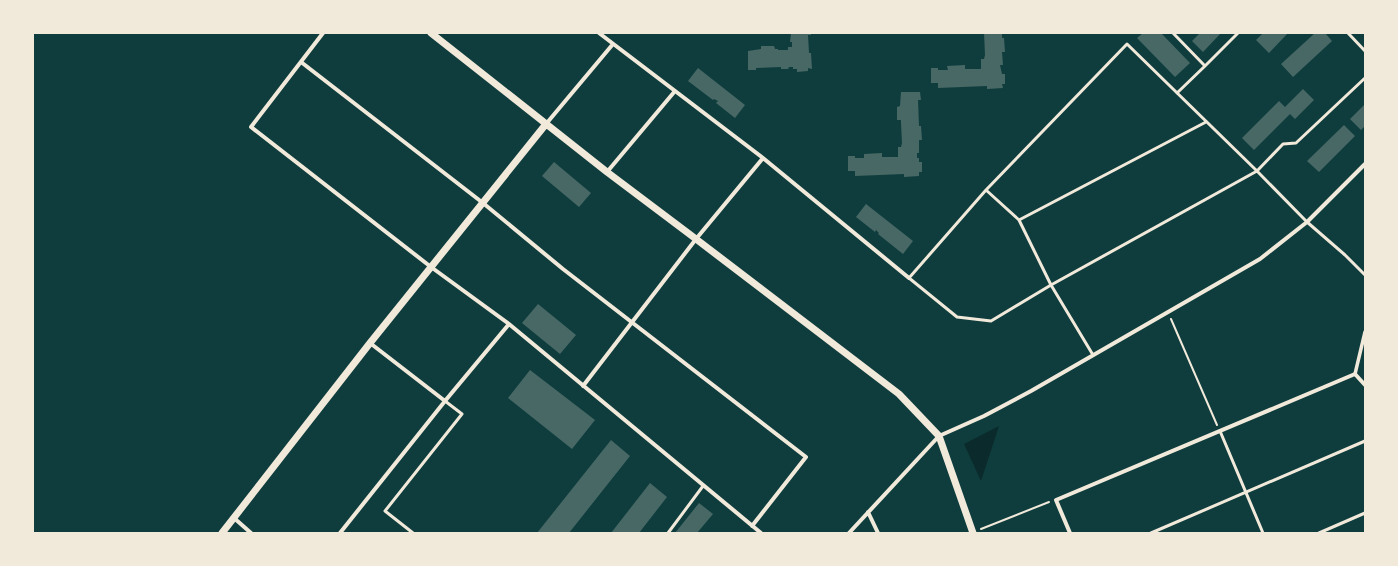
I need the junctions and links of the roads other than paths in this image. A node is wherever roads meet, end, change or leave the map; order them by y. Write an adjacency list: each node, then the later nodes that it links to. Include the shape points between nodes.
1 (323, 33): 9 (street)
2 (431, 33): 15 (street)
3 (599, 33): 7 (street)
4 (1173, 33): 10 (lane)
5 (1238, 33): 10 (lane)
6 (1348, 33): 8 (lane)
7 (613, 44): 12 (street); 15 (street)
8 (1365, 51)
9 (301, 62): 21 (street); 25 (street, via 250,127)
10 (1205, 66): 13 (lane)
11 (1365, 78): 18 (lane, via 1296,143 1283,144)
12 (675, 91): 16 (street); 19 (street)
13 (1177, 93): 14 (lane); 20 (lane, via 1127,44)
14 (1206, 122): 18 (lane); 22 (lane)
15 (546, 124): 19 (street); 21 (street)
16 (763, 158): 24 (street); 27 (street)
17 (1365, 164): 23 (street)
18 (1257, 171): 23 (lane); 28 (lane)
19 (607, 172): 24 (street)
20 (986, 190): 22 (lane); 27 (lane)
21 (482, 203): 25 (street); 29 (street)
22 (1019, 220): 28 (lane)
23 (1307, 222): 26 (lane); 33 (street, via 1260,259)
24 (696, 238): 29 (street); 39 (street, via 898,394)
25 (431, 267): 30 (street); 32 (street)
26 (1365, 276)
27 (909, 278): 28 (lane, via 957,317 991,321)
28 (1051, 285): 33 (lane)
29 (632, 323): 36 (street); 46 (street, via 806,457)
30 (509, 324): 36 (street); 37 (street)
31 (1365, 332): 34 (street)
32 (370, 344): 37 (street); 45 (street)
33 (1093, 356): 39 (street, via 984,416)
34 (1356, 374): 35 (street); 38 (street)
35 (1365, 385)
36 (583, 386): 41 (street)
37 (445, 401): 49 (street); 50 (lane, via 462,414 385,511)
38 (1220, 431): 42 (lane); 56 (street, via 1056,500)
39 (939, 436): 43 (street); 55 (street)
40 (1365, 441): 42 (lane)
41 (703, 486): 46 (street); 51 (lane)
42 (1246, 492): 57 (lane); 58 (lane)
43 (868, 512): 53 (street); 54 (street)
44 (1365, 513): 59 (lane)
45 (234, 518): 47 (street); 48 (street)
46 (752, 526): 52 (street)
47 (222, 533)
48 (251, 533)
49 (340, 533)
50 (413, 533)
51 (668, 533)
52 (761, 533)
53 (849, 533)
54 (878, 533)
55 (973, 533)
56 (1070, 533)
57 (1152, 533)
58 (1263, 533)
59 (1319, 533)

